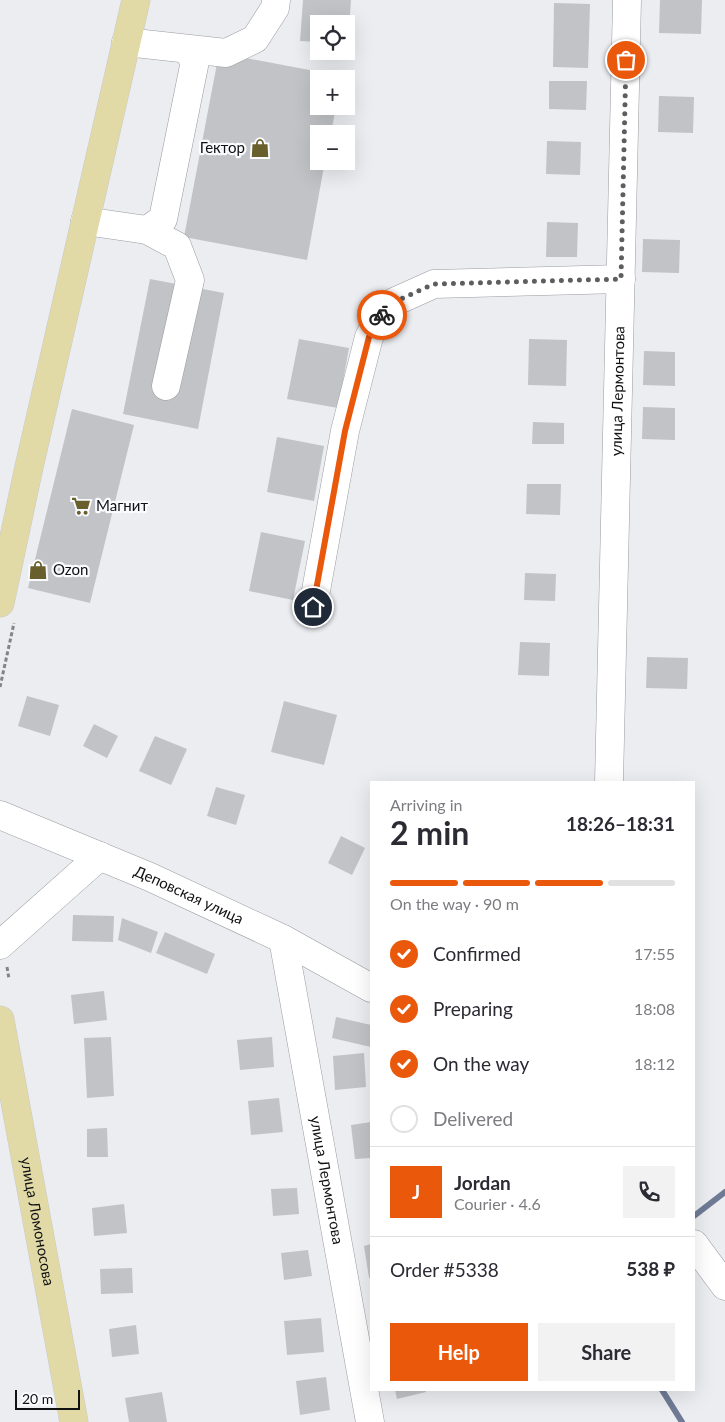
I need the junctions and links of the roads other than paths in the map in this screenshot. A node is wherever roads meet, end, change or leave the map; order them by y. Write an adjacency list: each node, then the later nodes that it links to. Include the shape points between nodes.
1 (136, 0): 4 (main road)
2 (276, 0): 5 (street, via 275,8 256,39 226,53)
3 (627, 0): 8 (street, улица Лермонтова)
4 (126, 42): 5 (street); 6 (main road)
5 (186, 49): 7 (street, via 195,61 163,219)
6 (85, 221): 7 (street); 11 (main road, via 29,467)
7 (147, 230): 9 (street, via 177,246 190,280)
8 (621, 279): 10 (street, via 434,284 394,302 380,317 369,337 345,431); 12 (street, улица Лермонтова)
9 (166, 386)
10 (313, 607)
11 (7, 613)
12 (609, 781)
13 (0, 815): 14 (street, Деповская улица)
14 (100, 856): 15 (street, Деповская улица); 16 (street)
15 (283, 939): 17 (street, Деповская улица); 22 (street, улица Лермонтова)
16 (0, 945)
17 (370, 987)
18 (0, 1020): 21 (main road, улица Ломоносова)
19 (695, 1245): 20 (street)
20 (725, 1286)
21 (74, 1422)
22 (370, 1422)

